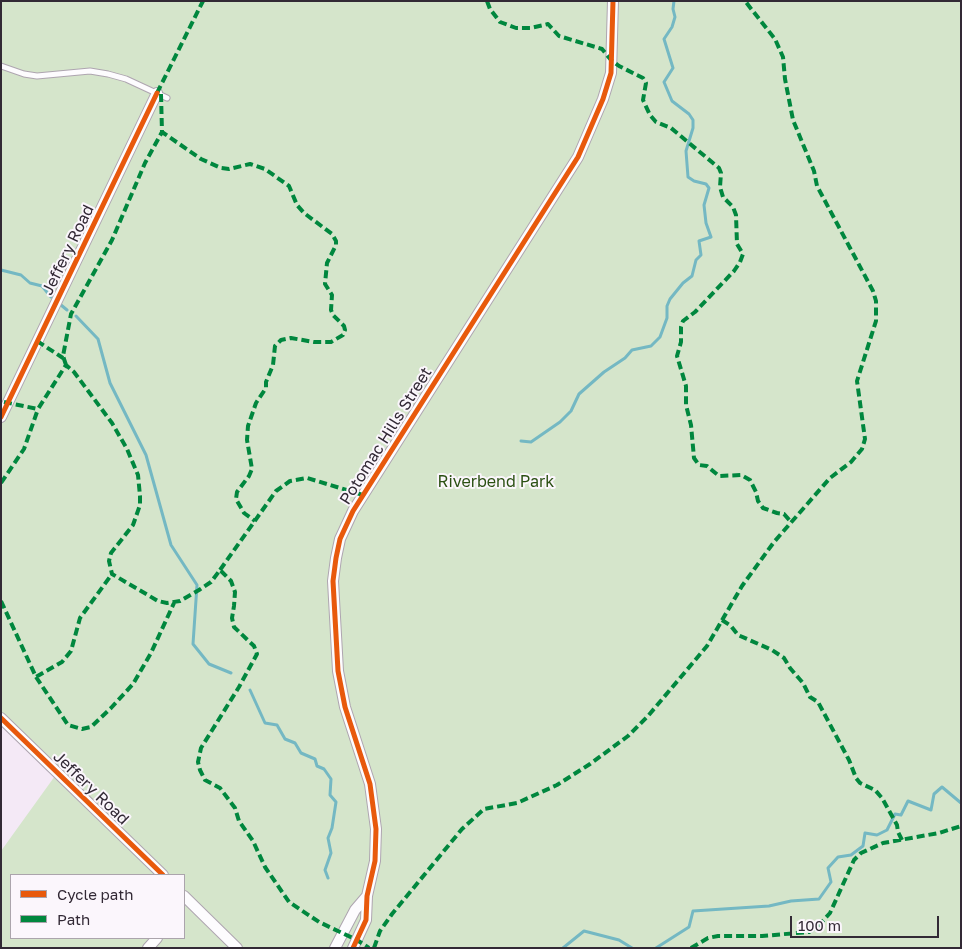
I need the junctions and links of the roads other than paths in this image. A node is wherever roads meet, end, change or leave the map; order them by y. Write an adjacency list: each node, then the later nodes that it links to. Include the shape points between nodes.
1 (613, 1): 8 (street, Potomac Hills Street, via 610,73 603,99 578,157 353,511 340,539 334,581 338,671 345,707 370,784 376,829 375,861)
2 (1, 66): 3 (lane, via 37,76 90,71 108,74 126,78)
3 (157, 93): 4 (lane); 5 (street, Jeffery Road)
4 (168, 98)
5 (1, 417)
6 (1, 718): 7 (street, Jeffery Road)
7 (161, 874)
8 (367, 896): 11 (street, Potomac Hills Street, via 355,910); 12 (street, Potomac Hills Street, via 366,920)
9 (186, 901): 10 (street)
10 (237, 948)
11 (335, 948)
12 (353, 948)

